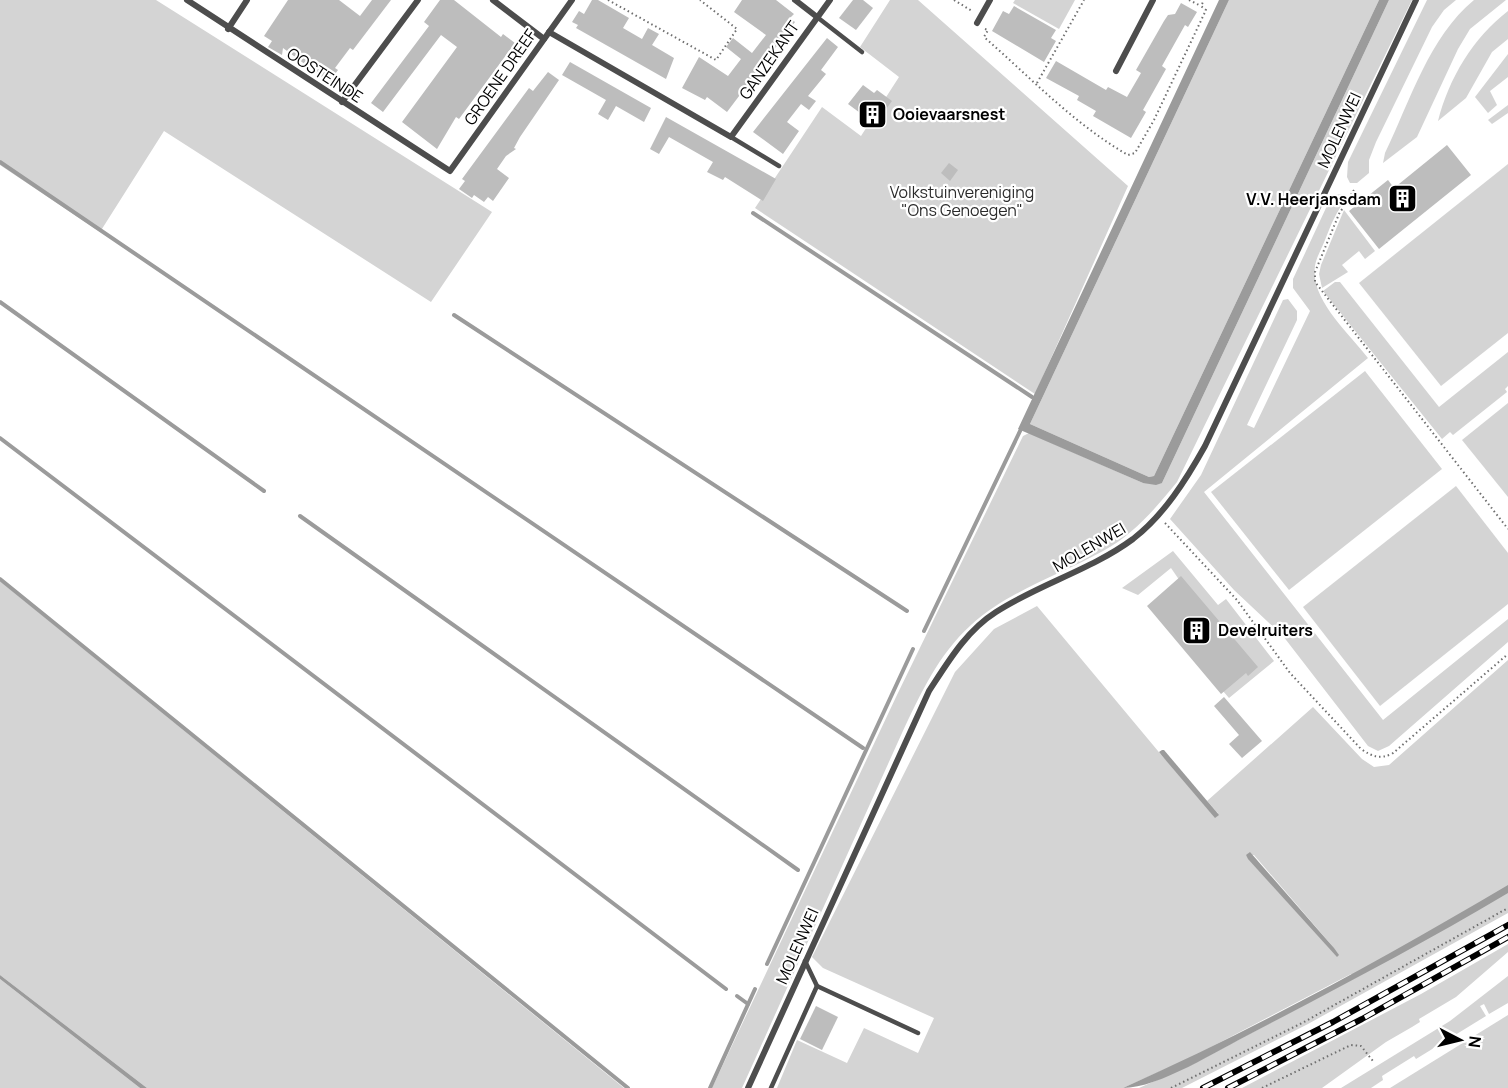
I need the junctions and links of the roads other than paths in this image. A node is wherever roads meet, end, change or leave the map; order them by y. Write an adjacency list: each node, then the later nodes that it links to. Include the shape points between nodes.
1 (187, 0): 13 (street, OOSTEINDE)
2 (247, 0): 13 (street)
3 (418, 0): 18 (street)
4 (493, 0): 15 (street)
5 (572, 0): 14 (street, GROENE DREEF)
6 (795, 0): 11 (street)
7 (830, 0): 11 (street, GANZEKANT)
8 (990, 0): 12 (street)
9 (1153, 0): 17 (street)
10 (1416, 0): 22 (street, MOLENWEI, via 1205,446 1175,495 1134,538 996,612 969,634 929,691)
11 (816, 17): 16 (lane); 19 (street, GANZEKANT)
12 (977, 23)
13 (228, 29): 18 (street, OOSTEINDE)
14 (549, 32): 15 (street, GROENE DREEF); 19 (street)
15 (544, 39): 21 (street, GROENE DREEF)
16 (862, 52)
17 (1116, 71)
18 (342, 102): 21 (street, OOSTEINDE)
19 (731, 137): 20 (lane)
20 (778, 166)
21 (450, 171)
22 (805, 961): 23 (lane); 25 (street, MOLENWEI)
23 (818, 986): 24 (lane); 26 (lane)
24 (918, 1033)
25 (748, 1088)
26 (771, 1088)

